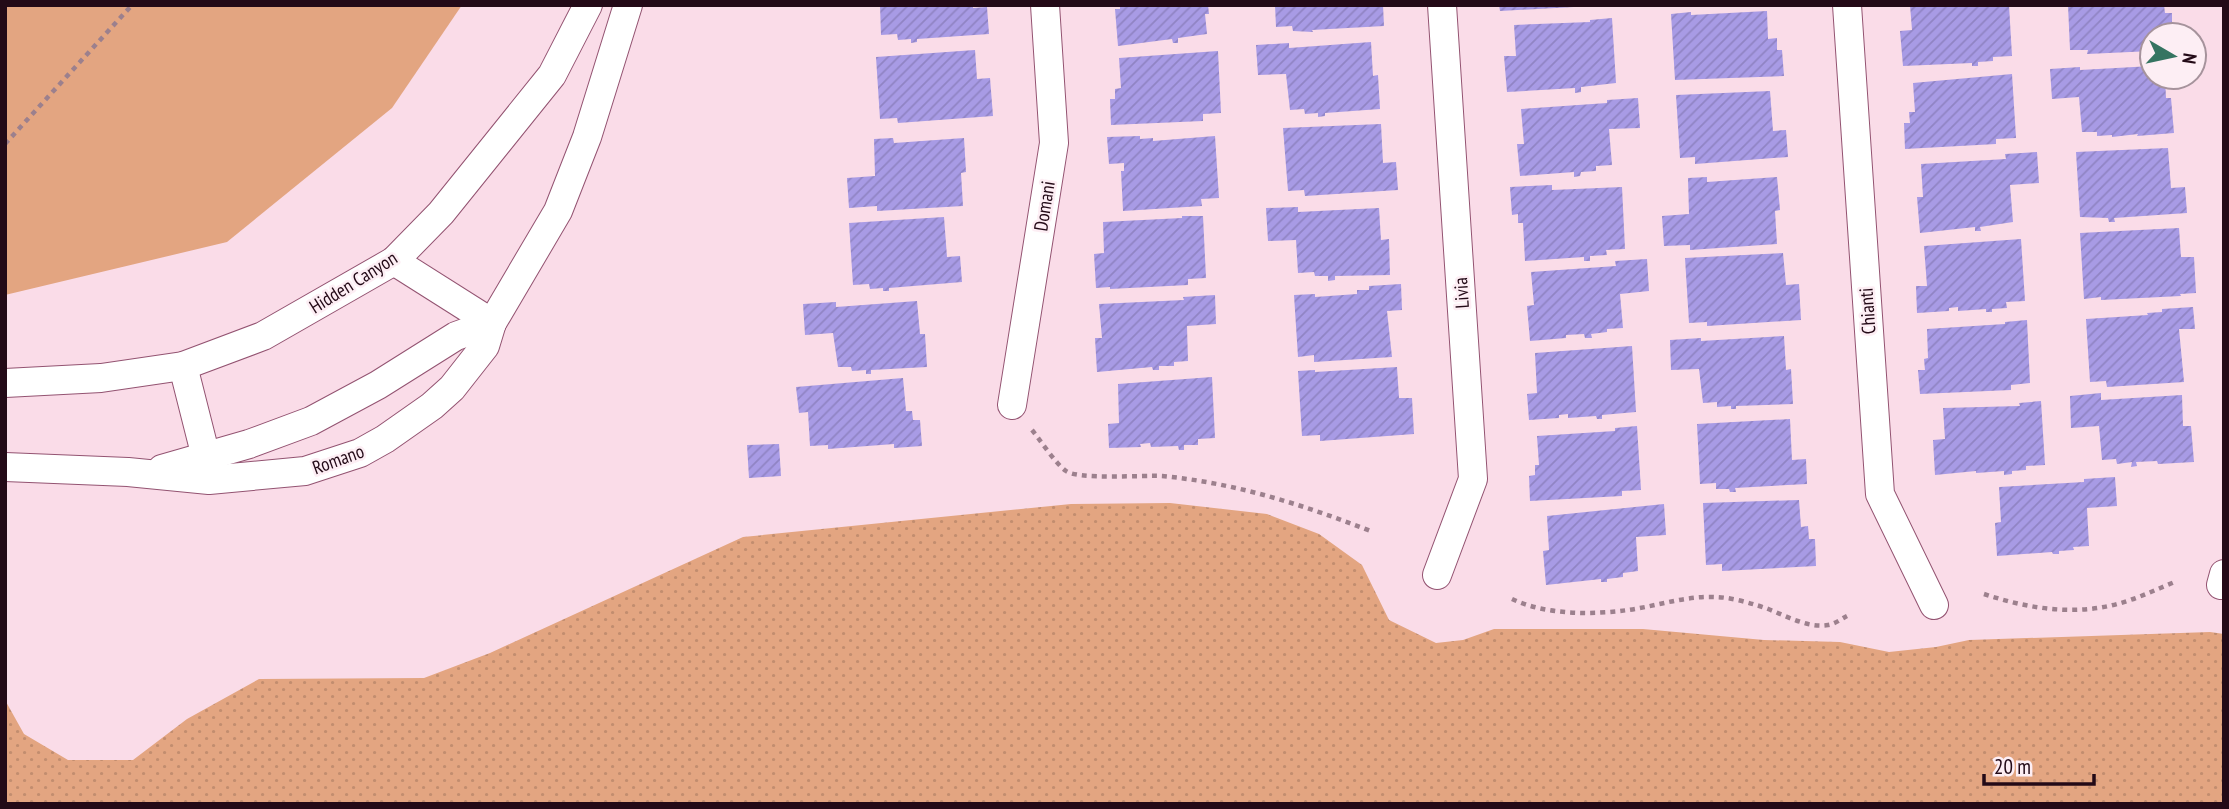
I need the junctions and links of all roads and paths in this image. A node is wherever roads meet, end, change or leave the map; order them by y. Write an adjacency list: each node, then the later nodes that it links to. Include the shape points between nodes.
1 (132, 5): 7 (path)
2 (588, 5): 8 (street, Hidden Canyon, via 552,75 441,213)
3 (628, 5): 9 (street, Romano, via 587,137 558,211)
4 (1045, 5): 12 (street, Domani, via 1054,143)
5 (1442, 5): 17 (street, Livia, via 1473,479)
6 (1847, 5): 21 (street, Chianti, via 1880,494)
7 (5, 144)
8 (394, 261): 9 (street); 10 (street, Hidden Canyon, via 263,336)
9 (492, 323): 13 (street, Romano, via 456,336 311,421); 15 (street, Romano, via 485,346 452,388 411,422 360,453 305,471 209,481)
10 (183, 366): 11 (street, Hidden Canyon, via 101,378); 13 (street)
11 (5, 383)
12 (1012, 405): 16 (path, via 1067,472 1159,476 1243,488)
13 (206, 457): 15 (street, Romano, via 169,469)
14 (5, 467): 15 (street, Romano)
15 (128, 472)
16 (1373, 532)
17 (1437, 575)
18 (2177, 581): 19 (path, via 2092,608 2055,610)
19 (1984, 594)
20 (1512, 599): 22 (path, via 1590,613 1715,597 1815,625 1831,625)
21 (1934, 605)
22 (1847, 616)

